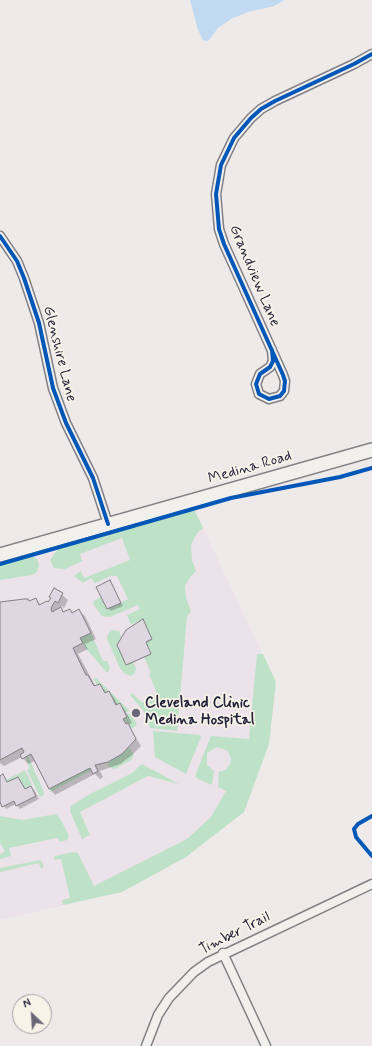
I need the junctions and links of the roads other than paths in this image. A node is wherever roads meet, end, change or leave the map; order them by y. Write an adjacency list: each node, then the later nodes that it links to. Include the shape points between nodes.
1 (372, 54): 3 (street, Grandview Lane, via 261,109 234,138 221,165 216,194 224,244)
2 (0, 236): 5 (street, Glenshire Lane, via 17,261 24,278 39,323 55,394 93,478)
3 (272, 350): 3 (street, Grandview Lane, via 273,361 270,367 260,374 256,384 260,394 269,399 280,396 285,386 284,376)
4 (372, 450): 5 (highway, Medina Road)
5 (108, 524): 6 (highway, Medina Road)
6 (0, 555)
7 (372, 884): 8 (street, Timber Trail)
8 (223, 953): 9 (street, Timber Trail, via 180,984 158,1015); 10 (street)
9 (146, 1046)
10 (266, 1046)

